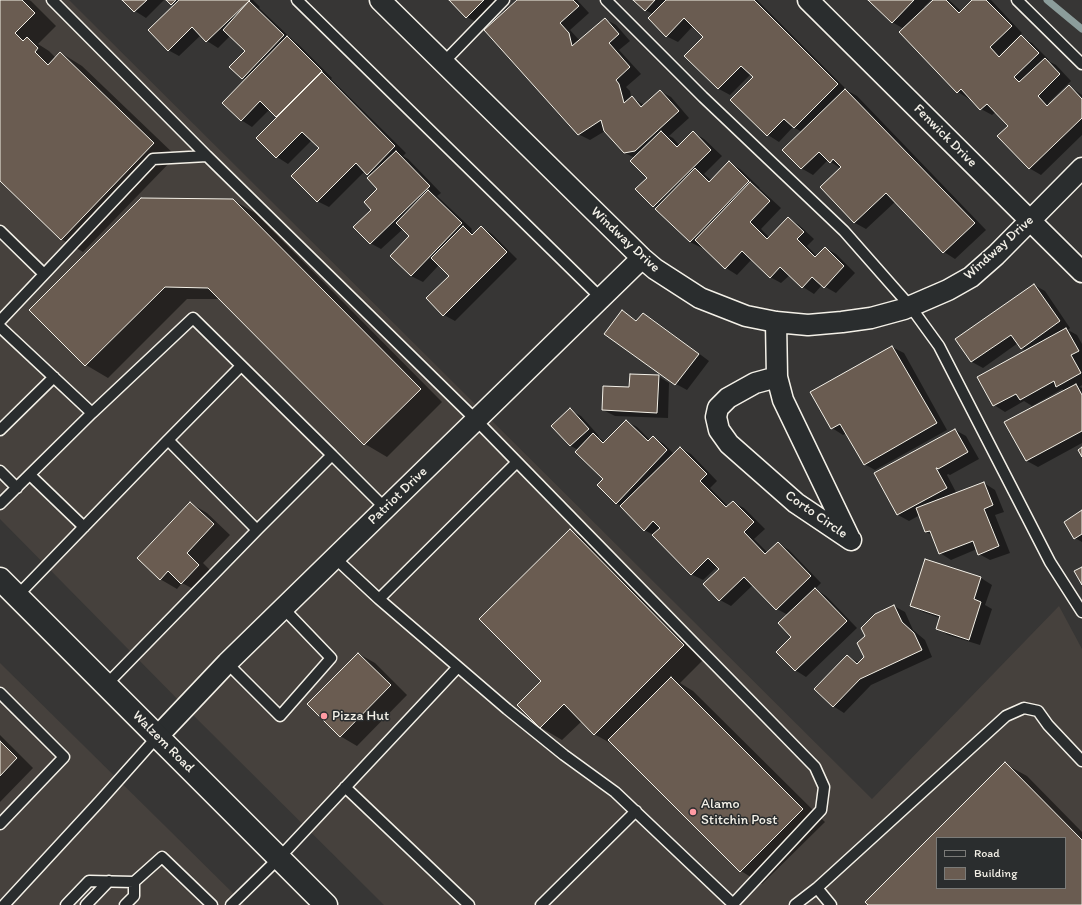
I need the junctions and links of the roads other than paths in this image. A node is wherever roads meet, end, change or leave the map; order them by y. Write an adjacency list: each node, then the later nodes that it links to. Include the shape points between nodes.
1 (52, 0): 10 (lane)
2 (297, 0): 17 (lane)
3 (380, 0): 8 (street, Windway Drive)
4 (504, 0): 8 (lane)
5 (606, 0): 18 (lane, via 703,97 844,231)
6 (808, 0): 12 (street, Fenwick Drive)
7 (1017, 0): 9 (lane)
8 (443, 63): 14 (street, Windway Drive)
9 (1082, 64)
10 (208, 156): 16 (lane, via 153,158); 26 (lane)
11 (1082, 168): 12 (street, Windway Drive)
12 (1030, 221): 15 (street, Fenwick Drive); 18 (street, Windway Drive, via 971,277)
13 (0, 231): 16 (lane)
14 (642, 258): 17 (street, Patriot Drive); 20 (street, Windway Drive, via 700,298 746,316)
15 (1082, 272)
16 (44, 274): 19 (lane)
17 (601, 298): 26 (street, Patriot Drive)
18 (910, 306): 20 (street, Windway Drive, via 871,318 842,322); 43 (lane, via 939,346 1050,562)
19 (0, 321)
20 (776, 322): 24 (street, Corto Circle)
21 (0, 327): 23 (lane)
22 (241, 366): 25 (lane, via 192,318); 28 (lane); 29 (lane)
23 (54, 377): 25 (lane); 27 (lane)
24 (777, 377): 24 (street, Corto Circle, via 755,383 728,398 718,408 716,418 719,430 729,444 796,503 851,540 782,400)
25 (92, 413): 32 (lane)
26 (476, 420): 30 (lane); 35 (street, Patriot Drive)
27 (0, 430)
28 (168, 440): 36 (lane); 37 (lane)
29 (332, 455): 35 (lane); 37 (lane)
30 (517, 462): 41 (lane); 66 (lane, via 815,767 824,787 821,810)
31 (0, 471): 33 (lane)
32 (30, 474): 33 (lane); 36 (lane)
33 (17, 488): 34 (lane)
34 (0, 504)
35 (386, 509): 38 (street, Patriot Drive)
36 (84, 527): 40 (lane)
37 (257, 530): 46 (lane)
38 (336, 558): 41 (lane); 42 (street, Patriot Drive)
39 (0, 579): 40 (main road, Walzem Road)
40 (17, 596): 46 (main road, Walzem Road)
41 (378, 600): 45 (lane)
42 (284, 608): 44 (street, Patriot Drive); 44 (lane, via 331,658 280,716)
43 (1082, 612)
44 (228, 663): 48 (street, Patriot Drive)
45 (458, 667): 50 (lane); 51 (lane)
46 (106, 685): 48 (main road, Walzem Road)
47 (0, 693): 52 (lane, via 64,757)
48 (157, 737): 53 (main road, Walzem Road); 57 (lane)
49 (1082, 761): 56 (lane, via 1038,712 1024,708 1006,716)
50 (345, 787): 53 (lane); 64 (lane)
51 (636, 811): 65 (lane); 66 (lane)
52 (0, 824)
53 (279, 858): 62 (lane); 63 (main road, Walzem Road)
54 (109, 881): 55 (lane); 58 (lane, via 89,881); 59 (lane)
55 (134, 882): 60 (lane, via 134,896); 61 (lane, via 162,857)
56 (817, 888): 67 (lane); 68 (lane)
57 (4, 905)
58 (66, 905)
59 (86, 905)
60 (125, 905)
61 (212, 905)
62 (231, 905)
63 (326, 905)
64 (469, 905)
65 (541, 905)
66 (734, 905)
67 (794, 905)
68 (831, 905)

